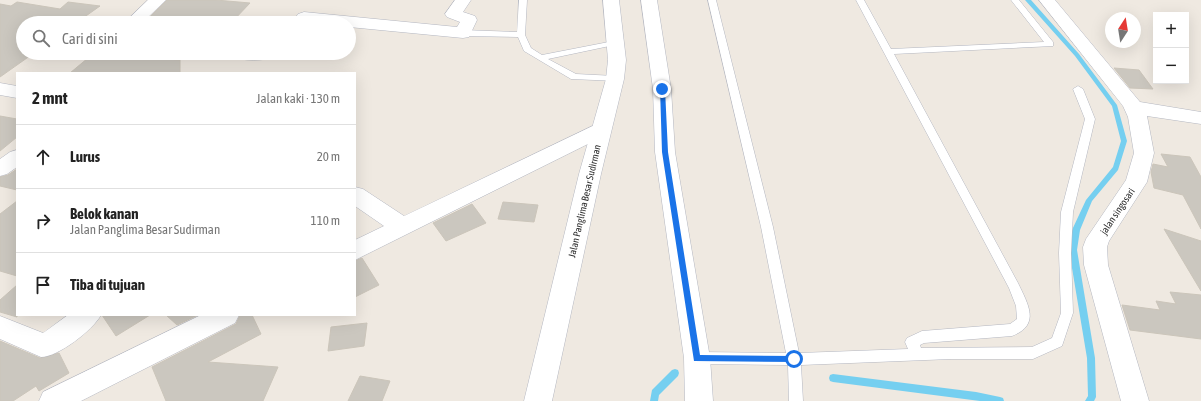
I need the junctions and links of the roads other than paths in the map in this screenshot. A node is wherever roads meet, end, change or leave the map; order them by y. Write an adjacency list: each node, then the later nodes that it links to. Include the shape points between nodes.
1 (158, 0): 10 (street)
2 (463, 0): 12 (street, via 453,14 469,20)
3 (523, 0): 13 (lane)
4 (611, 0): 14 (street, Jalan Panglima Besar Sudirman)
5 (649, 0): 37 (street, via 662,89 665,152)
6 (712, 0): 38 (lane, via 767,227)
7 (860, 0): 15 (lane)
8 (1015, 0): 15 (lane, via 1050,44)
9 (1047, 0): 23 (street, jalan singosari)
10 (140, 16)
11 (356, 21): 12 (street)
12 (463, 33): 13 (lane)
13 (520, 34): 16 (lane, via 527,48)
14 (616, 42): 16 (lane); 19 (street, Jalan Panglima Besar Sudirman)
15 (888, 52): 36 (lane, via 1014,286 1025,318 1020,327 1012,330 915,339 912,342)
16 (540, 58): 19 (lane, via 574,77)
17 (264, 60): 18 (street)
18 (253, 72)
19 (615, 79): 25 (street, Jalan Panglima Besar Sudirman)
20 (0, 89): 22 (street)
21 (1078, 89): 36 (lane, via 1090,119 1067,212 1067,313 1057,342 1033,353)
22 (16, 92)
23 (1134, 107): 24 (street); 43 (street, jalan singosari, via 1144,153 1140,168 1136,182 1118,206 1095,247 1096,265)
24 (1201, 118)
25 (601, 129): 31 (street); 40 (street, Jalan Panglima Besar Sudirman)
26 (0, 149): 27 (street)
27 (16, 153)
28 (16, 158): 29 (street)
29 (0, 169)
30 (356, 196): 31 (street)
31 (403, 227): 32 (street)
32 (356, 250)
33 (87, 316): 35 (street, via 48,345 41,345)
34 (224, 316): 39 (street)
35 (0, 327)
36 (917, 354): 38 (lane)
37 (697, 358): 38 (lane); 41 (street)
38 (794, 359): 42 (lane)
39 (53, 401)
40 (538, 401)
41 (699, 401)
42 (796, 401)
43 (1136, 401)

